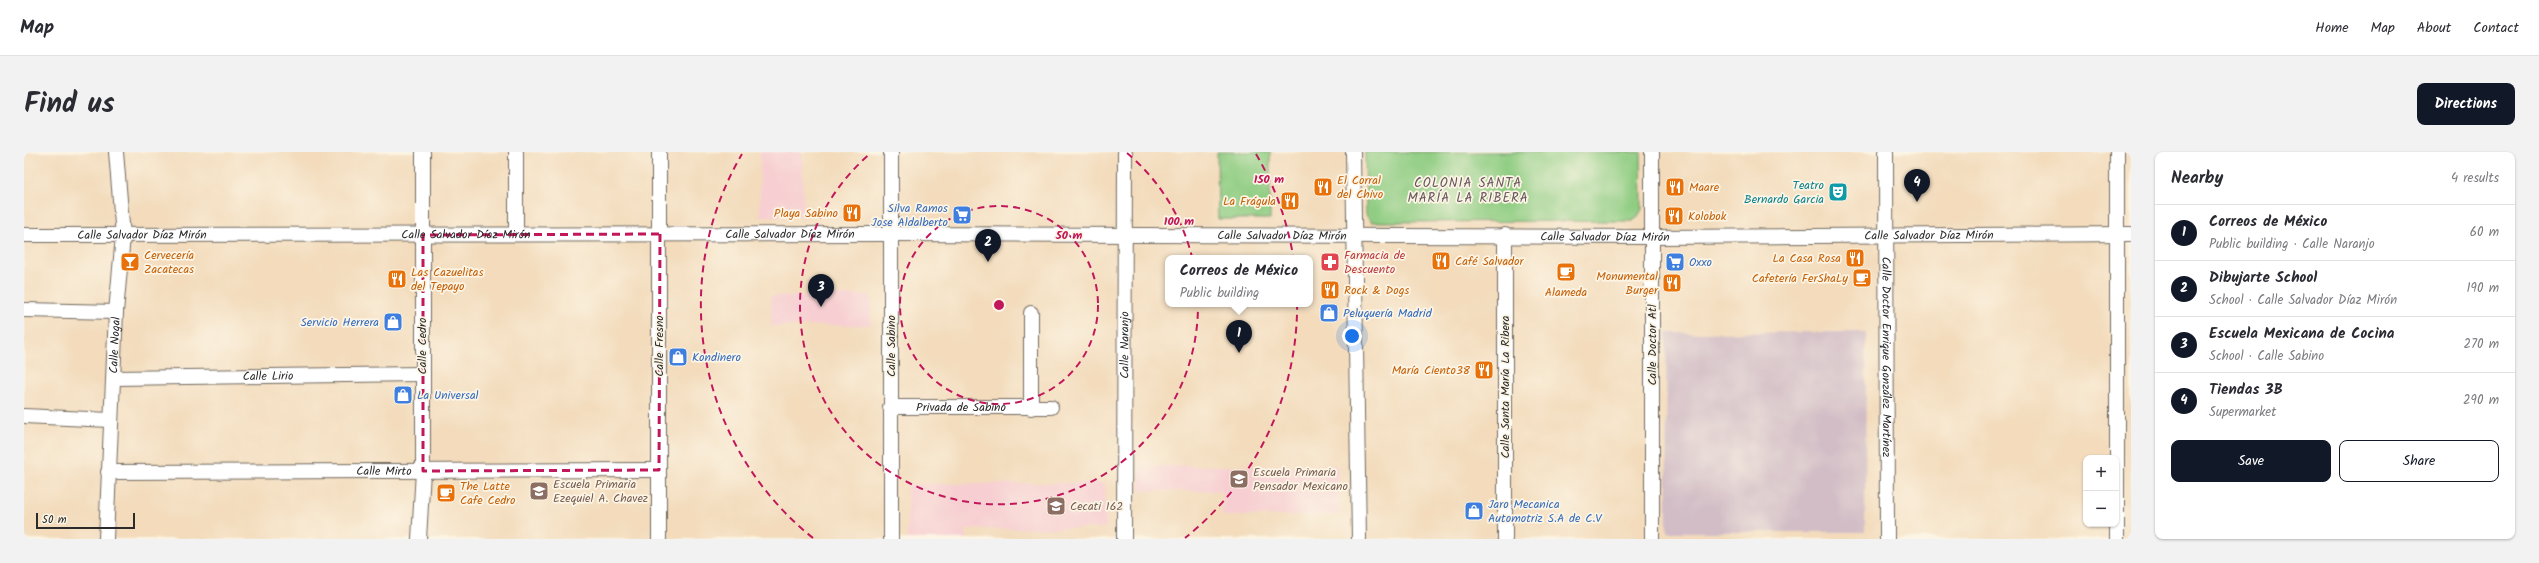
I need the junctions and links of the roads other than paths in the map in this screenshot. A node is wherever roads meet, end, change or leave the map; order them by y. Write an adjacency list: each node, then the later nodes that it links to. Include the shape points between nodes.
1 (116, 152): 20 (street, Calle Nogal)
2 (423, 152): 21 (street, Calle Cedro)
3 (516, 152): 11 (street)
4 (659, 152): 12 (street, Calle Fresno)
5 (891, 152): 13 (street, Calle Sabino)
6 (1125, 152): 14 (street, Calle Naranjo)
7 (1354, 152): 18 (street)
8 (1652, 152): 23 (street, Calle Doctor Atl)
9 (1886, 152): 22 (street, Calle Doctor Enrique González Martínez)
10 (2117, 152): 15 (street)
11 (516, 234): 12 (street, Calle Salvador Díaz Mirón); 21 (street, Calle Salvador Díaz Mirón)
12 (660, 234): 13 (street, Calle Salvador Díaz Mirón); 34 (street, Calle Fresno)
13 (891, 234): 14 (street, Calle Salvador Díaz Mirón); 29 (street, Calle Sabino)
14 (1125, 234): 18 (street, Calle Salvador Díaz Mirón); 41 (street, Calle Naranjo)
15 (2117, 234): 16 (street, Calle Salvador Díaz Mirón); 22 (street, Calle Salvador Díaz Mirón); 46 (street)
16 (2131, 234)
17 (24, 235): 20 (street, Calle Salvador Díaz Mirón)
18 (1353, 235): 19 (street, Calle Salvador Díaz Mirón); 42 (street)
19 (1505, 235): 23 (street, Calle Salvador Díaz Mirón); 43 (street, Calle Santa María La Ribera)
20 (123, 236): 21 (street, Calle Salvador Díaz Mirón); 25 (street, Calle Nogal)
21 (423, 236): 27 (street, Calle Cedro)
22 (1886, 236): 23 (street, Calle Salvador Díaz Mirón); 45 (street, Calle Doctor Enrique González Martínez)
23 (1651, 237): 44 (street, Calle Doctor Atl)
24 (24, 310): 25 (street)
25 (116, 312): 28 (street, Calle Nogal)
26 (1031, 313): 30 (street)
27 (422, 374): 28 (street, Calle Lirio); 35 (street, Calle Cedro)
28 (114, 378): 33 (street, Calle Nogal)
29 (890, 407): 30 (street, Privada de Sabino); 40 (street, Calle Sabino)
30 (1031, 408): 31 (street, Privada de Sabino)
31 (1050, 408)
32 (24, 416): 33 (street)
33 (110, 420): 36 (street, Calle Nogal)
34 (660, 470): 35 (street, Calle Mirto); 39 (street, Calle Fresno)
35 (424, 471): 36 (street, Calle Mirto); 38 (street, Calle Cedro)
36 (108, 472): 37 (street, Calle Nogal)
37 (106, 539)
38 (419, 539)
39 (659, 539)
40 (892, 539)
41 (1124, 539)
42 (1359, 539)
43 (1505, 539)
44 (1652, 539)
45 (1887, 539)
46 (2117, 539)

